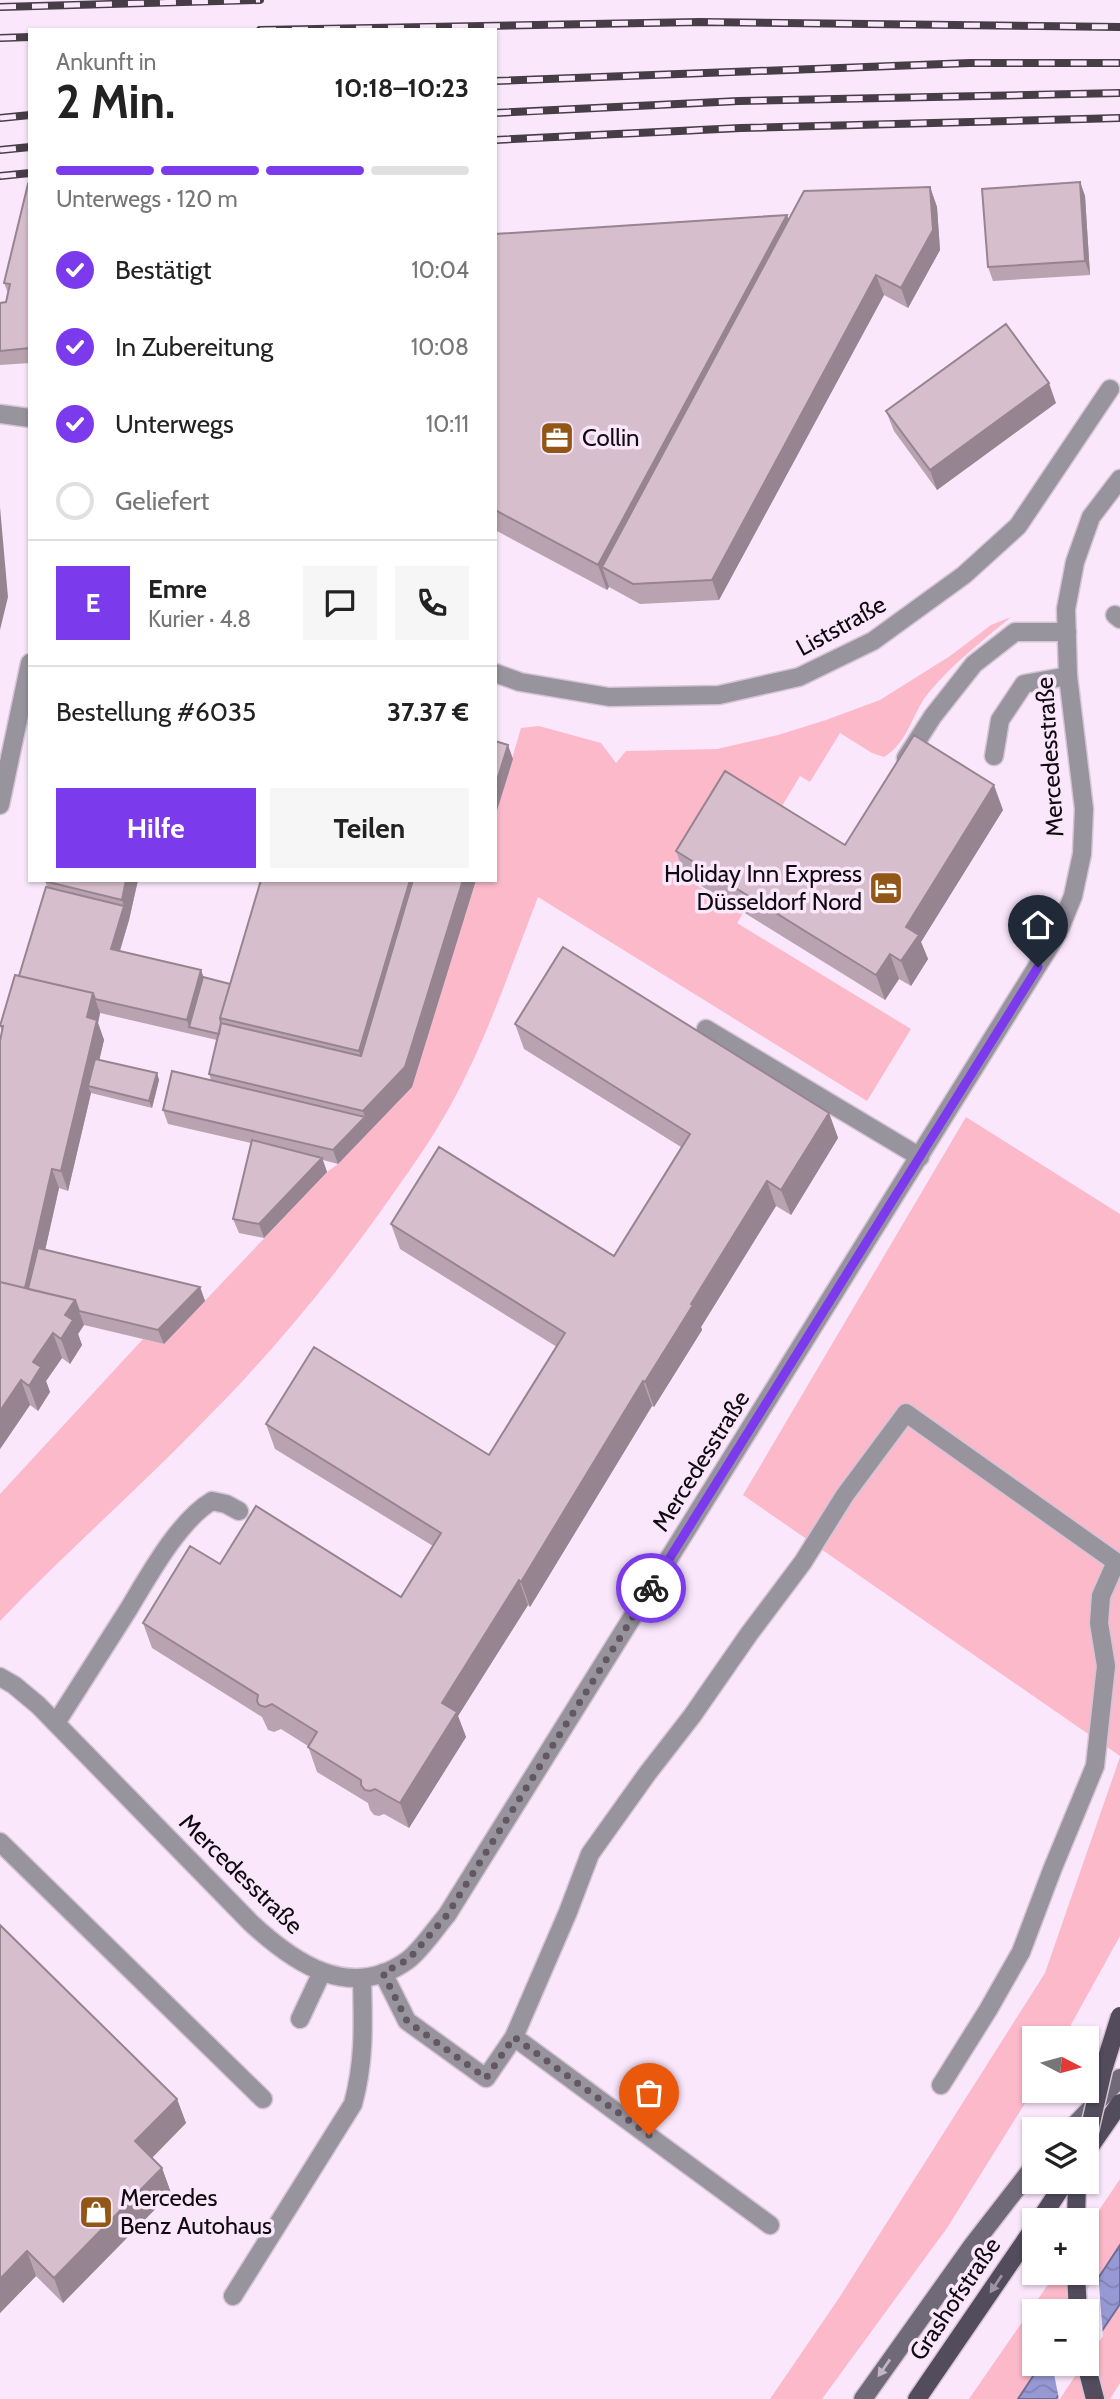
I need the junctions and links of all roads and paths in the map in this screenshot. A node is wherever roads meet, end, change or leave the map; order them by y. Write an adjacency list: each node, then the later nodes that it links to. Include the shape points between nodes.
1 (1111, 389): 7 (street, Liststraße, via 1018,526 964,575 873,641 800,677 719,695 609,697)
2 (0, 414): 3 (street)
3 (28, 418)
4 (1120, 479): 5 (street, Mercedesstraße, via 1091,517 1075,562 1066,609)
5 (1067, 632): 8 (street, Mercedesstraße); 10 (street, via 1015,632 974,664)
6 (28, 672): 11 (street)
7 (497, 674)
8 (1068, 676): 9 (street, via 1024,684 1000,720); 13 (street, Mercedesstraße, via 1083,808 1082,854 1073,896 1058,933)
9 (995, 756)
10 (900, 768)
11 (0, 805)
12 (706, 1029): 13 (street)
13 (920, 1157): 19 (street, Mercedesstraße, via 447,1915 409,1959)
14 (239, 1511): 16 (street, via 212,1501 190,1520)
15 (0, 1676): 16 (street, Mercedesstraße)
16 (56, 1723): 18 (street, Mercedesstraße, via 251,1923 280,1950)
17 (0, 1842): 26 (street)
18 (321, 1972): 20 (street, Mercedesstraße); 22 (street)
19 (383, 1973): 20 (street, Mercedesstraße); 23 (street, via 407,2021 486,2078)
20 (362, 1978): 34 (street, via 364,2049 353,2104)
21 (1120, 2016): 29 (main road, bridge)
22 (300, 2018)
23 (514, 2037): 25 (street, via 590,1854 906,1413 1116,1562 1101,1596 1099,1623 1106,1666 1095,1766 1021,1952); 32 (street)
24 (1120, 2078): 28 (main road)
25 (941, 2085)
26 (263, 2099)
27 (1120, 2103): 30 (main road)
28 (1082, 2117)
29 (1092, 2117)
30 (1099, 2134)
31 (1022, 2181): 36 (main road, one-way to 36)
32 (770, 2225)
33 (1022, 2246): 37 (main road, Grashofstraße, one-way to 37)
34 (233, 2296)
35 (1089, 2376): 38 (main road)
36 (863, 2399)
37 (917, 2399)
38 (1095, 2399)

